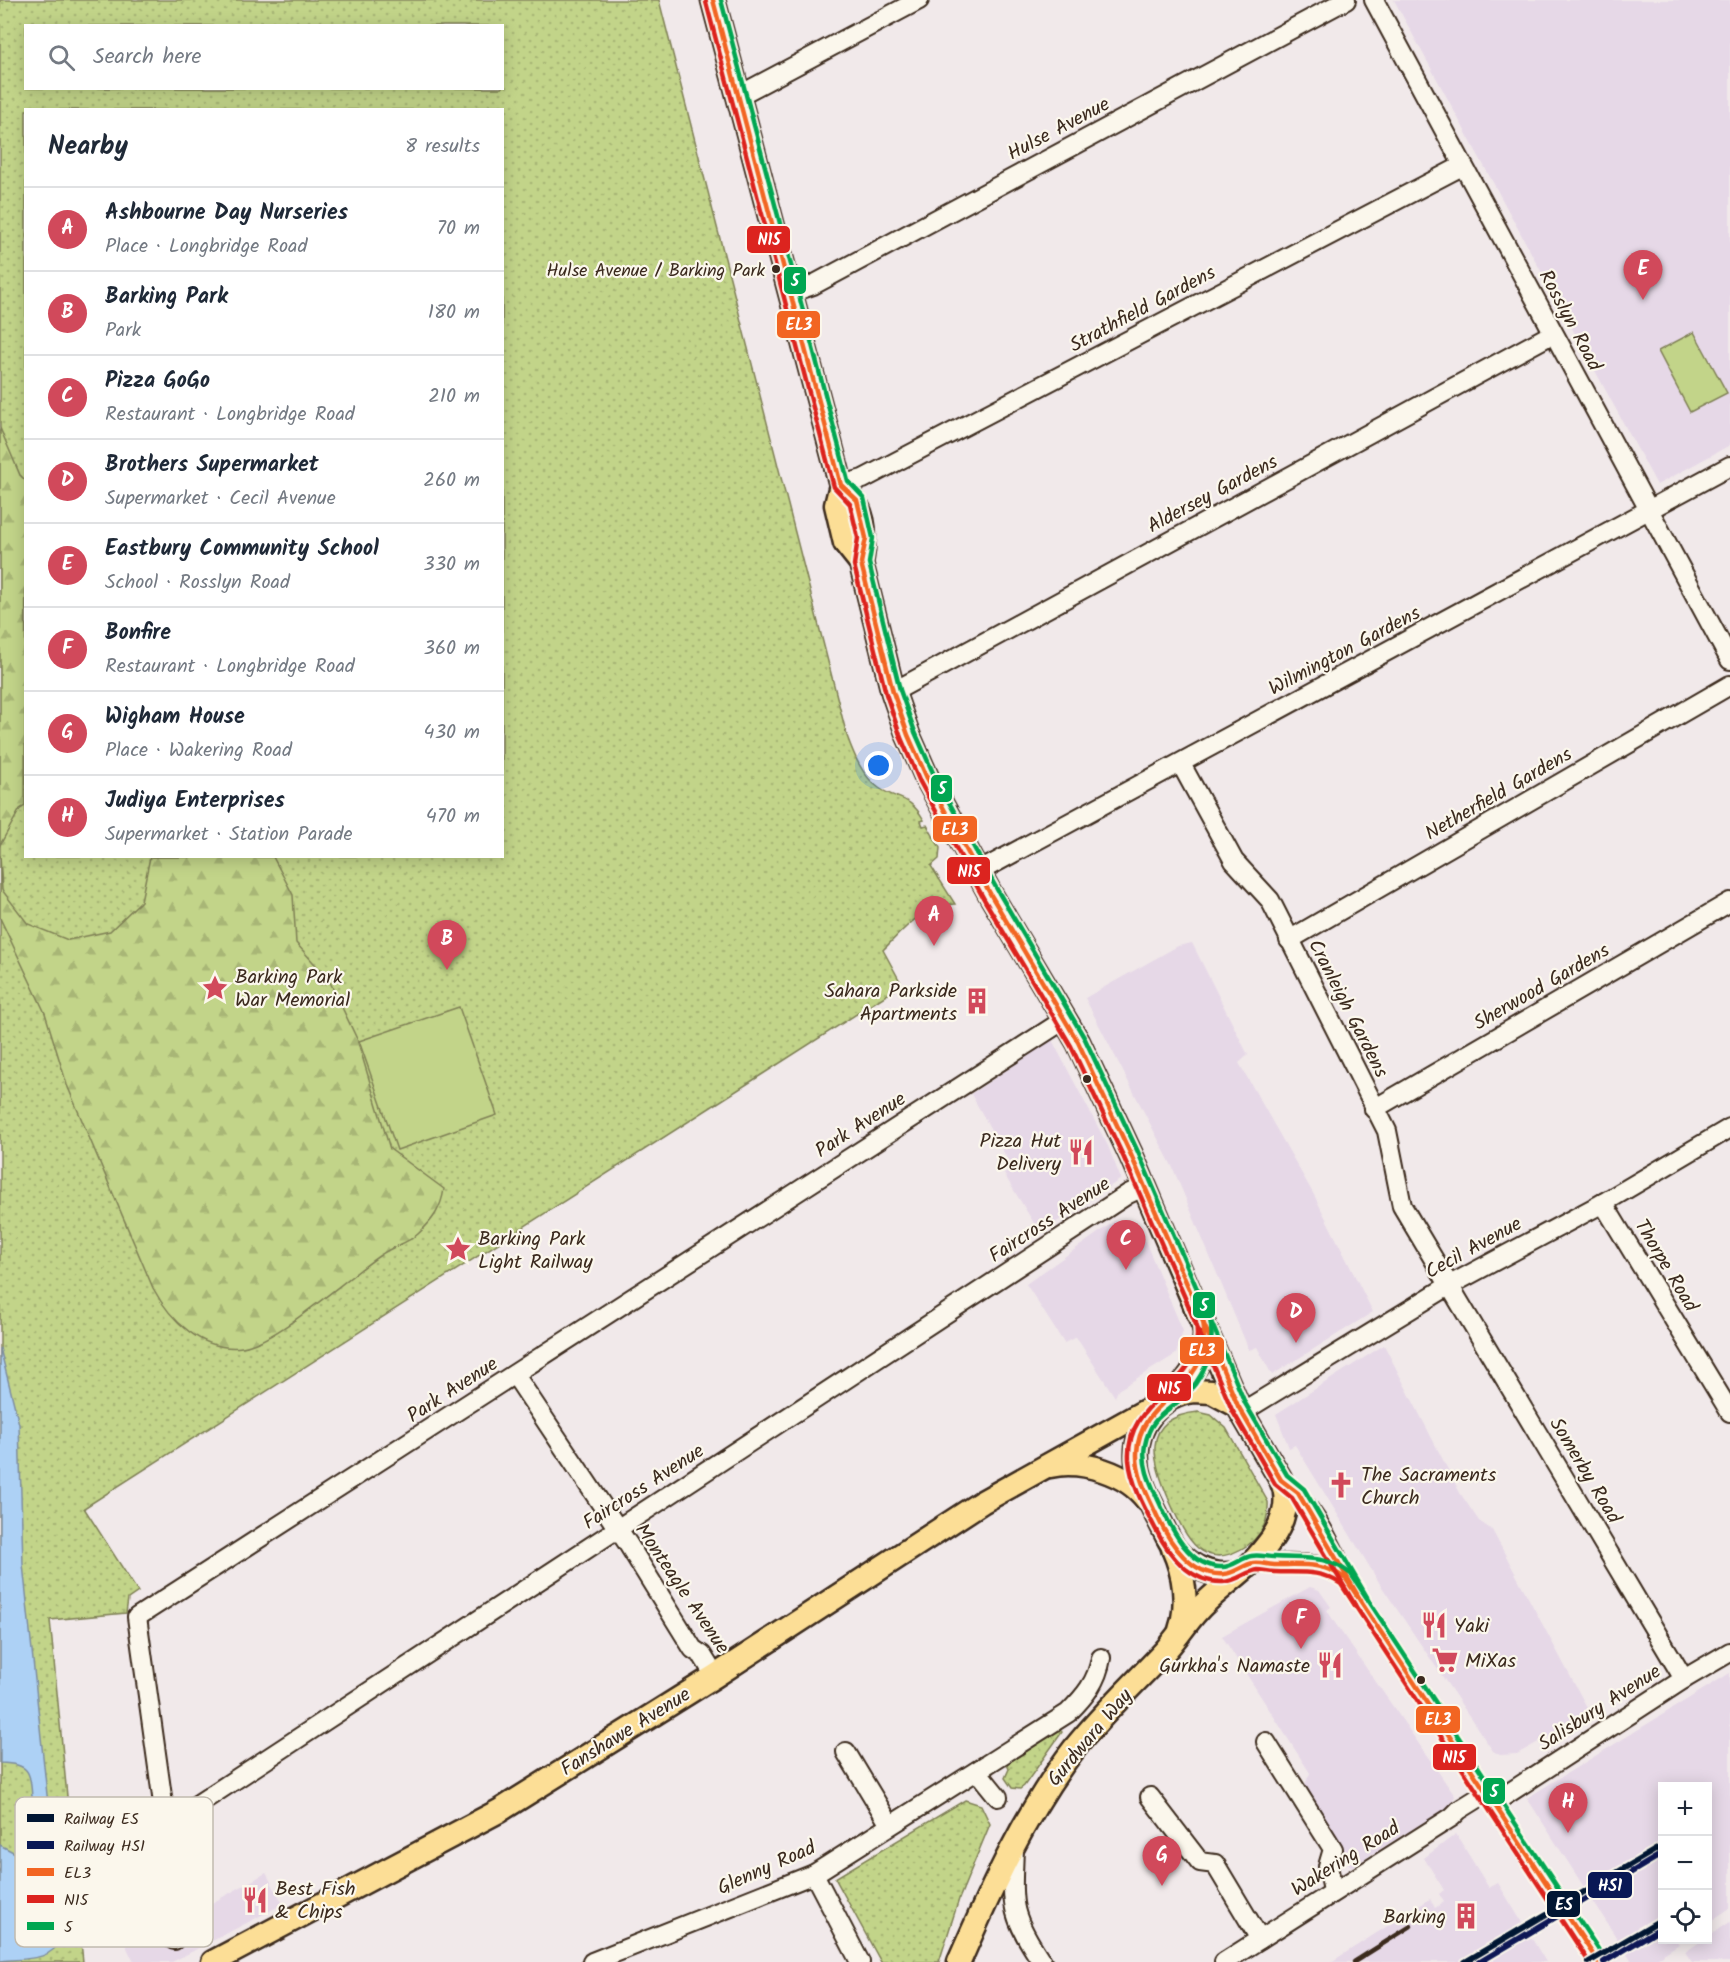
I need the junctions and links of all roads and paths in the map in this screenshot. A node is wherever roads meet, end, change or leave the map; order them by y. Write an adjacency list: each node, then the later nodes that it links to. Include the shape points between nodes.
1 (713, 0): 5 (main road)
2 (919, 0): 5 (street)
3 (1346, 0): 7 (street, Hulse Avenue, via 813,285)
4 (1374, 0): 6 (street, Rosslyn Road)
5 (738, 96): 7 (main road)
6 (1462, 166): 8 (street, Rosslyn Road); 10 (street, Strathfield Gardens, via 863,479)
7 (790, 293): 10 (main road)
8 (1552, 334): 11 (street, Rosslyn Road); 14 (street, Aldersey Gardens)
9 (1730, 466): 11 (street, Wilmington Gardens)
10 (841, 485): 14 (main road, via 836,505 845,543 861,563)
11 (1649, 509): 12 (street, Rosslyn Road); 15 (street, Wilmington Gardens)
12 (1730, 660)
13 (1730, 685): 18 (street, Netherfield Gardens)
14 (893, 692): 16 (main road, via 927,777)
15 (1180, 764): 16 (street, Wilmington Gardens); 18 (street, Cranleigh Gardens, via 1234,861 1270,900)
16 (978, 872): 19 (main road)
17 (1730, 902): 20 (street, Sherwood Gardens)
18 (1289, 940): 20 (street, Cranleigh Gardens)
19 (1064, 1020): 22 (main road); 26 (street, Park Avenue)
20 (1374, 1109): 24 (street, Cranleigh Gardens, via 1387,1131 1402,1206)
21 (1730, 1128): 23 (street, Cecil Avenue)
22 (1145, 1186): 25 (main road); 33 (street, Faircross Avenue)
23 (1603, 1203): 24 (street, Cecil Avenue); 29 (street, Thorpe Road)
24 (1450, 1285): 28 (street, Cecil Avenue); 41 (street, Somerby Road)
25 (1203, 1321): 27 (main road, via 1203,1351 1194,1371); 28 (main road)
26 (515, 1375): 33 (street, Monteagle Avenue); 45 (street, Park Avenue, via 137,1617)
27 (1170, 1398): 28 (main road, via 1194,1391 1212,1392); 30 (main road, Fanshawe Avenue); 32 (main road, via 1150,1415 1137,1452 1140,1478)
28 (1240, 1409): 31 (main road)
29 (1730, 1412)
30 (1024, 1478): 32 (main road, Fanshawe Avenue, via 1052,1466 1086,1466 1112,1474 1135,1488); 40 (main road, Fanshawe Avenue)
31 (1281, 1480): 35 (main road, via 1286,1501 1282,1519); 36 (street, via 1298,1493 1336,1554)
32 (1155, 1511): 34 (main road)
33 (618, 1530): 40 (street, Monteagle Avenue, via 693,1649 702,1655); 46 (street, Faircross Avenue)
34 (1168, 1538): 35 (main road, via 1188,1562 1206,1570 1225,1574); 37 (main road, Gurdwara Way, via 1179,1562 1185,1595 1183,1623)
35 (1249, 1565): 36 (street, via 1312,1563 1328,1567); 37 (main road, Gurdwara Way, via 1208,1600)
36 (1346, 1579): 49 (street)
37 (1177, 1637): 51 (main road, Gurdwara Way, via 1075,1748 1036,1804)
38 (1730, 1652): 41 (street, Salisbury Avenue)
39 (1101, 1658): 44 (street, Glenny Road, via 1099,1673 1088,1692 1068,1713)
40 (715, 1676): 55 (main road, Fanshawe Avenue, via 499,1811)
41 (1684, 1679): 49 (street, Salisbury Avenue)
42 (1266, 1742): 53 (street, via 1333,1849 1328,1866)
43 (846, 1752): 50 (street)
44 (977, 1772): 47 (street); 50 (street, Glenny Road)
45 (162, 1797)
46 (209, 1797)
47 (998, 1797)
48 (1150, 1797): 54 (street, via 1200,1862 1215,1864)
49 (1491, 1797): 53 (street, Wakering Road, via 1459,1810); 61 (street)
50 (890, 1825): 52 (street, Glenny Road)
51 (1014, 1846): 58 (main road, Gurdwara Way); 59 (street, Gurdwara Way, via 1013,1907 1022,1931)
52 (814, 1874): 56 (street, Glenny Road); 57 (street)
53 (1333, 1892): 54 (street, Wakering Road)
54 (1260, 1939): 60 (street, Wakering Road)
55 (213, 1962)
56 (592, 1962)
57 (860, 1962)
58 (959, 1962)
59 (1042, 1962)
60 (1224, 1962)
61 (1598, 1962)

